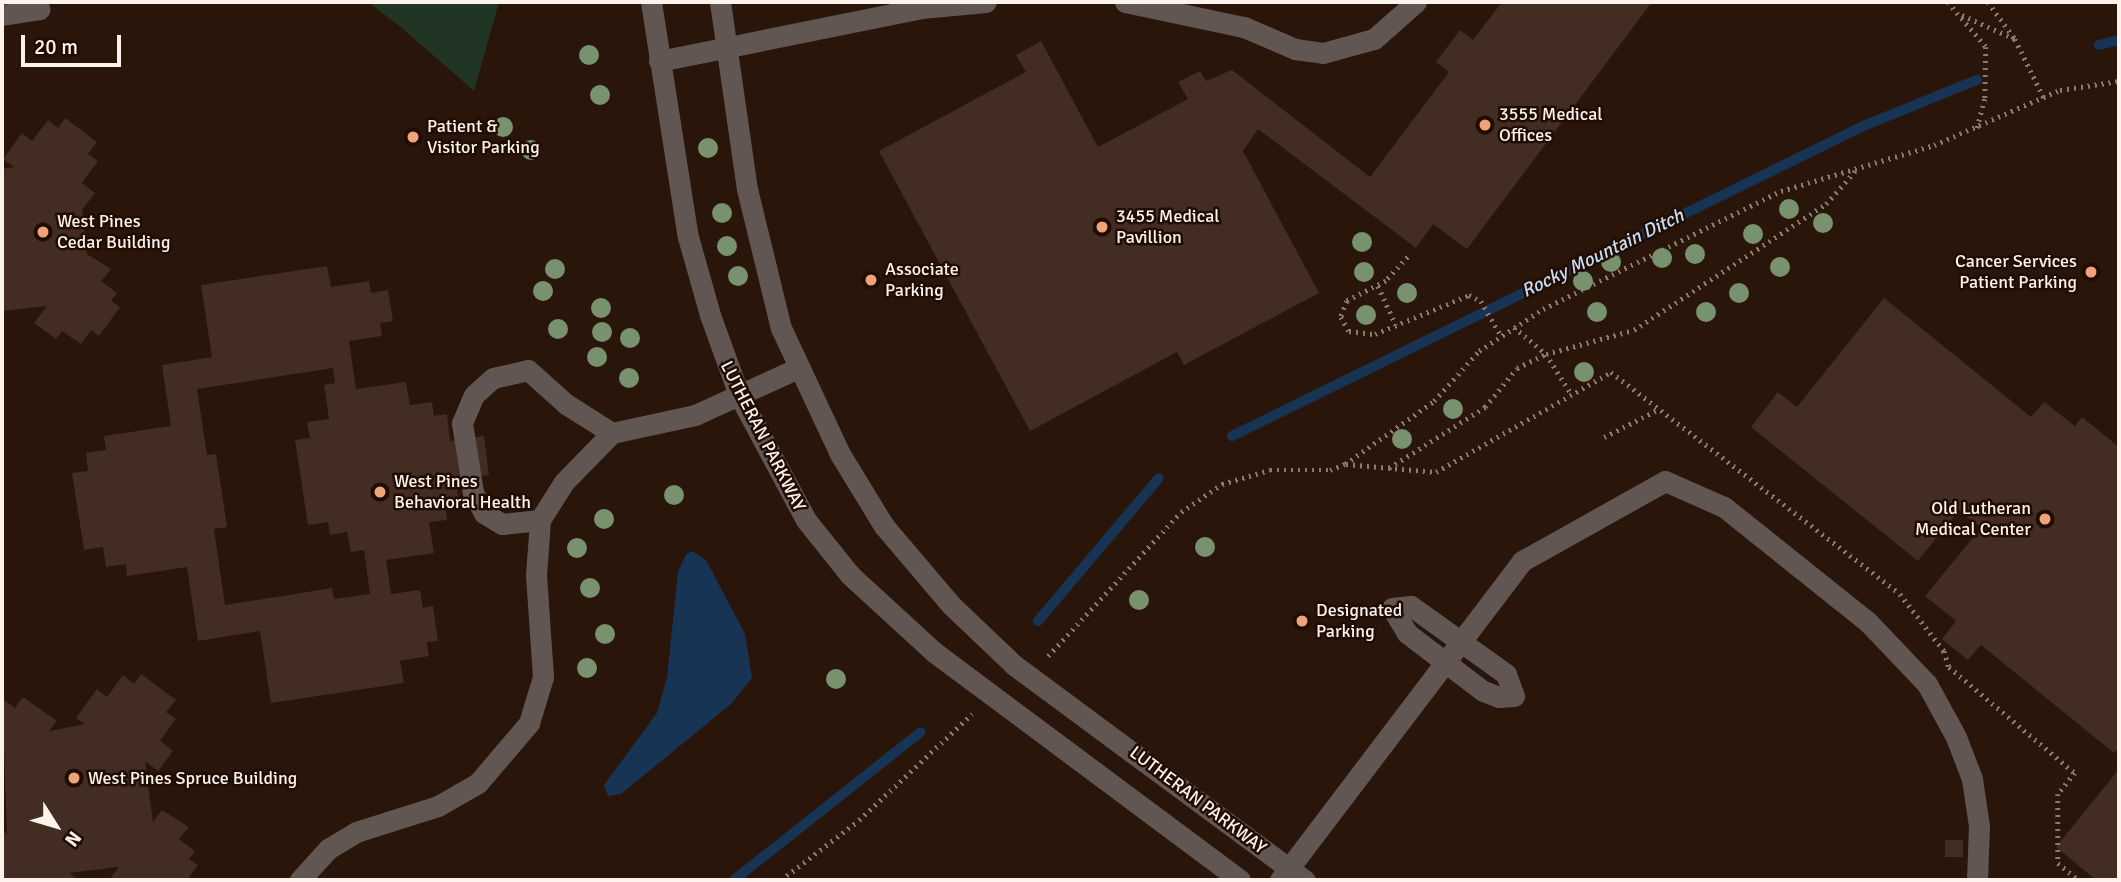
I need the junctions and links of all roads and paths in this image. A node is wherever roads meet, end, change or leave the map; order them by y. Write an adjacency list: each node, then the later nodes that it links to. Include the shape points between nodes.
1 (651, 2): 13 (street, LUTHERAN PARKWAY)
2 (720, 2): 12 (street, LUTHERAN PARKWAY)
3 (986, 2): 12 (street, via 921,8)
4 (1125, 2): 5 (street, via 1244,27 1295,49 1323,53 1374,38)
5 (1416, 2)
6 (1948, 2): 9 (path)
7 (1988, 2): 11 (path)
8 (40, 9): 10 (street)
9 (1958, 13): 11 (path); 16 (path, via 1986,47 1985,99)
10 (2, 15)
11 (2015, 39): 15 (path)
12 (728, 48): 13 (street); 24 (street, LUTHERAN PARKWAY, via 757,243 781,328)
13 (659, 61): 25 (street, LUTHERAN PARKWAY, via 688,237)
14 (2119, 81): 15 (path, via 2060,90)
15 (2044, 98): 16 (path)
16 (1977, 129): 17 (path)
17 (1856, 171): 21 (path, via 1781,191); 23 (path, via 1826,204 1634,330)
18 (1408, 257): 19 (path)
19 (1378, 286): 20 (path); 20 (path, via 1347,300 1342,309 1344,324 1366,336)
20 (1396, 324): 22 (path, via 1461,297 1481,301)
21 (1514, 327): 22 (path); 23 (path)
22 (1501, 335): 34 (path, via 1465,365 1434,401 1345,464 1330,470 1270,470 1222,484 1181,512)
23 (1546, 354): 26 (path); 30 (path, via 1517,368 1485,407)
24 (798, 368): 25 (street); 34 (street, LUTHERAN PARKWAY, via 840,454 884,526 951,605)
25 (739, 395): 28 (street, via 695,415); 35 (street, LUTHERAN PARKWAY, via 792,499 821,542 893,616)
26 (1572, 395)
27 (1657, 410): 29 (path)
28 (612, 433): 31 (street, via 564,482); 31 (street, via 566,404 528,370 493,378 474,395 462,423 472,492 484,513 502,524)
29 (1604, 437)
30 (1389, 468)
31 (540, 520): 37 (street, via 536,575 543,677 529,723 478,783 438,806 356,832 328,849)
32 (1461, 640): 33 (street); 33 (street, via 1418,609 1392,608 1400,627); 33 (street, via 1506,674 1514,696 1491,695); 40 (street, via 1532,553 1665,481 1697,491 1724,507 1856,612 1897,648 1927,684 1956,737 1972,779 1979,825)
33 (1444, 663): 36 (street)
34 (1028, 675): 36 (street, LUTHERAN PARKWAY)
35 (993, 698): 38 (path, via 859,820); 39 (street, LUTHERAN PARKWAY)
36 (1292, 876)
37 (300, 880)
38 (781, 880)
39 (1240, 880)
40 (1977, 880)

